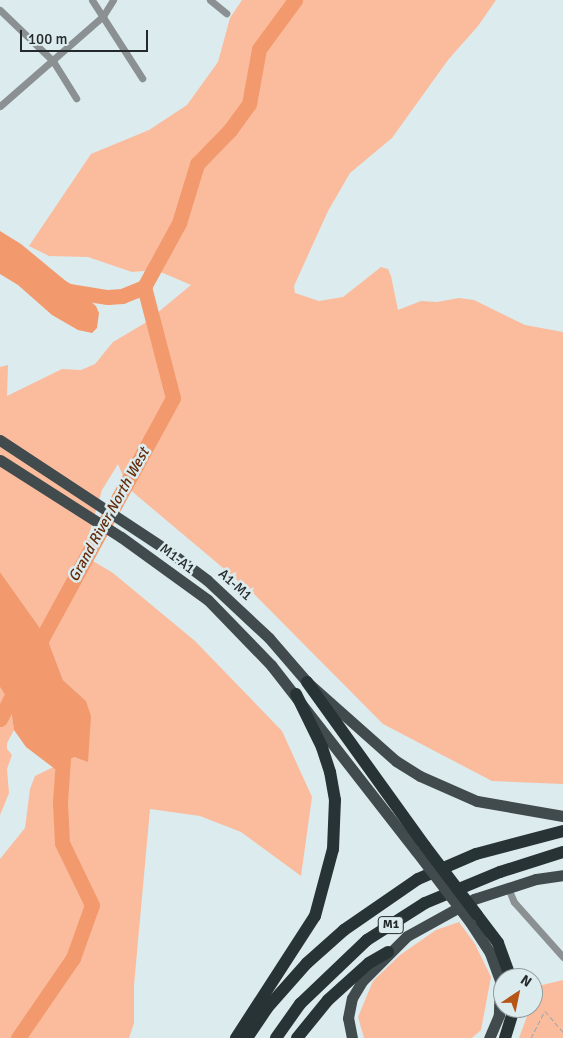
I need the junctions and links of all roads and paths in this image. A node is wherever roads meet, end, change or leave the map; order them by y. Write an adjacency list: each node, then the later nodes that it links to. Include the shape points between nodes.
1 (92, 0): 6 (street)
2 (113, 0): 6 (street)
3 (210, 0): 5 (street)
4 (0, 10): 7 (street)
5 (226, 13)
6 (103, 16): 7 (street); 8 (street)
7 (52, 61): 9 (street); 10 (street)
8 (142, 78)
9 (76, 98)
10 (0, 106)
11 (0, 440): 13 (main road, A1-M1, via 207,580 264,632)
12 (0, 460): 14 (main road, M1-A1, via 120,537 208,600 249,639)
13 (307, 682): 15 (main road, A1-M1, via 373,743 420,776 477,801); 17 (highway)
14 (296, 694): 17 (main road, M1-A1); 27 (highway, via 322,747 330,772 335,800 334,849 314,916)
15 (563, 816)
16 (563, 831): 28 (highway, M1, via 476,854 418,879 344,930 307,963 267,1008)
17 (421, 848): 21 (highway, bridge)
18 (563, 852): 29 (highway, M1, via 500,872 425,903 367,940 300,1004)
19 (563, 875): 20 (main road)
20 (508, 888): 22 (main road, via 474,899 436,919 406,936); 23 (street, via 514,902)
21 (474, 919): 24 (highway, via 498,943); 32 (main road, via 500,982 499,1015)
22 (388, 952): 30 (highway, via 369,963 328,1000); 31 (main road, via 352,998 348,1018)
23 (563, 956)
24 (507, 968)
25 (511, 1018): 33 (highway)
26 (563, 1032): 34 (path, via 545,1011)
27 (236, 1038)
28 (247, 1038)
29 (276, 1038)
30 (297, 1038)
31 (352, 1038)
32 (489, 1038)
33 (505, 1038)
34 (531, 1038)

